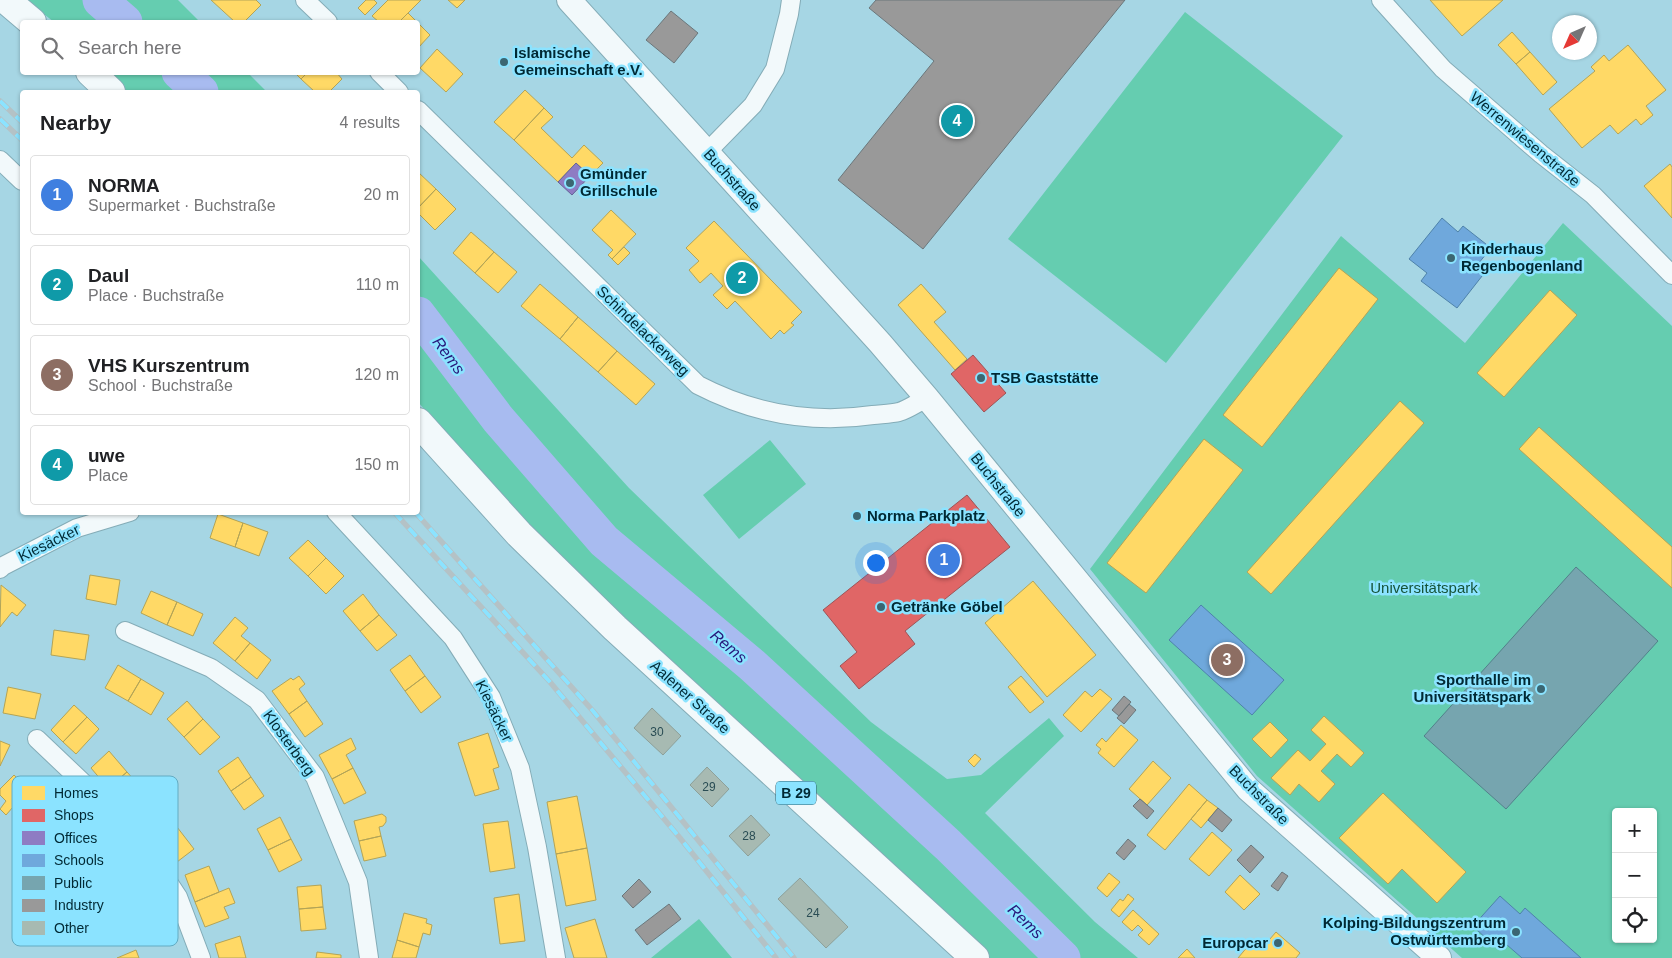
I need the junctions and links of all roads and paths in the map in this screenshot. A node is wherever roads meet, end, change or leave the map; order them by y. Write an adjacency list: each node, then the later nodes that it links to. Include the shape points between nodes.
1 (6, 0): 6 (main road)
2 (305, 0): 7 (street)
3 (569, 0): 13 (street, Buchstraße)
4 (791, 0): 13 (street, via 775,69 753,105)
5 (1380, 0): 16 (street, Werrenwiesenstraße, via 1443,69 1593,195)
6 (30, 20)
7 (326, 20)
8 (93, 75): 10 (main road)
9 (382, 75): 11 (street)
10 (110, 90)
11 (397, 90)
12 (420, 112): 17 (street, Schindelackerweg, via 698,385 754,408 800,417 856,418 900,412)
13 (707, 152): 17 (street, Buchstraße)
14 (0, 160): 15 (street)
15 (20, 179)
16 (1672, 274)
17 (927, 398): 30 (street, Buchstraße, via 1248,789)
18 (420, 424): 29 (main road, Aalener Straße / B 29, via 519,534 615,628)
19 (120, 515): 21 (street, Kiesäcker, via 77,528)
20 (339, 515): 28 (street, Kiesäcker, via 453,638 491,697 520,768 538,847)
21 (0, 569)
22 (125, 631): 27 (street, Klosterberg, via 211,668 257,700 315,777 358,882)
23 (37, 739): 24 (street)
24 (76, 776)
25 (178, 897): 26 (street)
26 (201, 958)
27 (368, 958)
28 (556, 958)
29 (975, 958)
30 (1439, 958)

